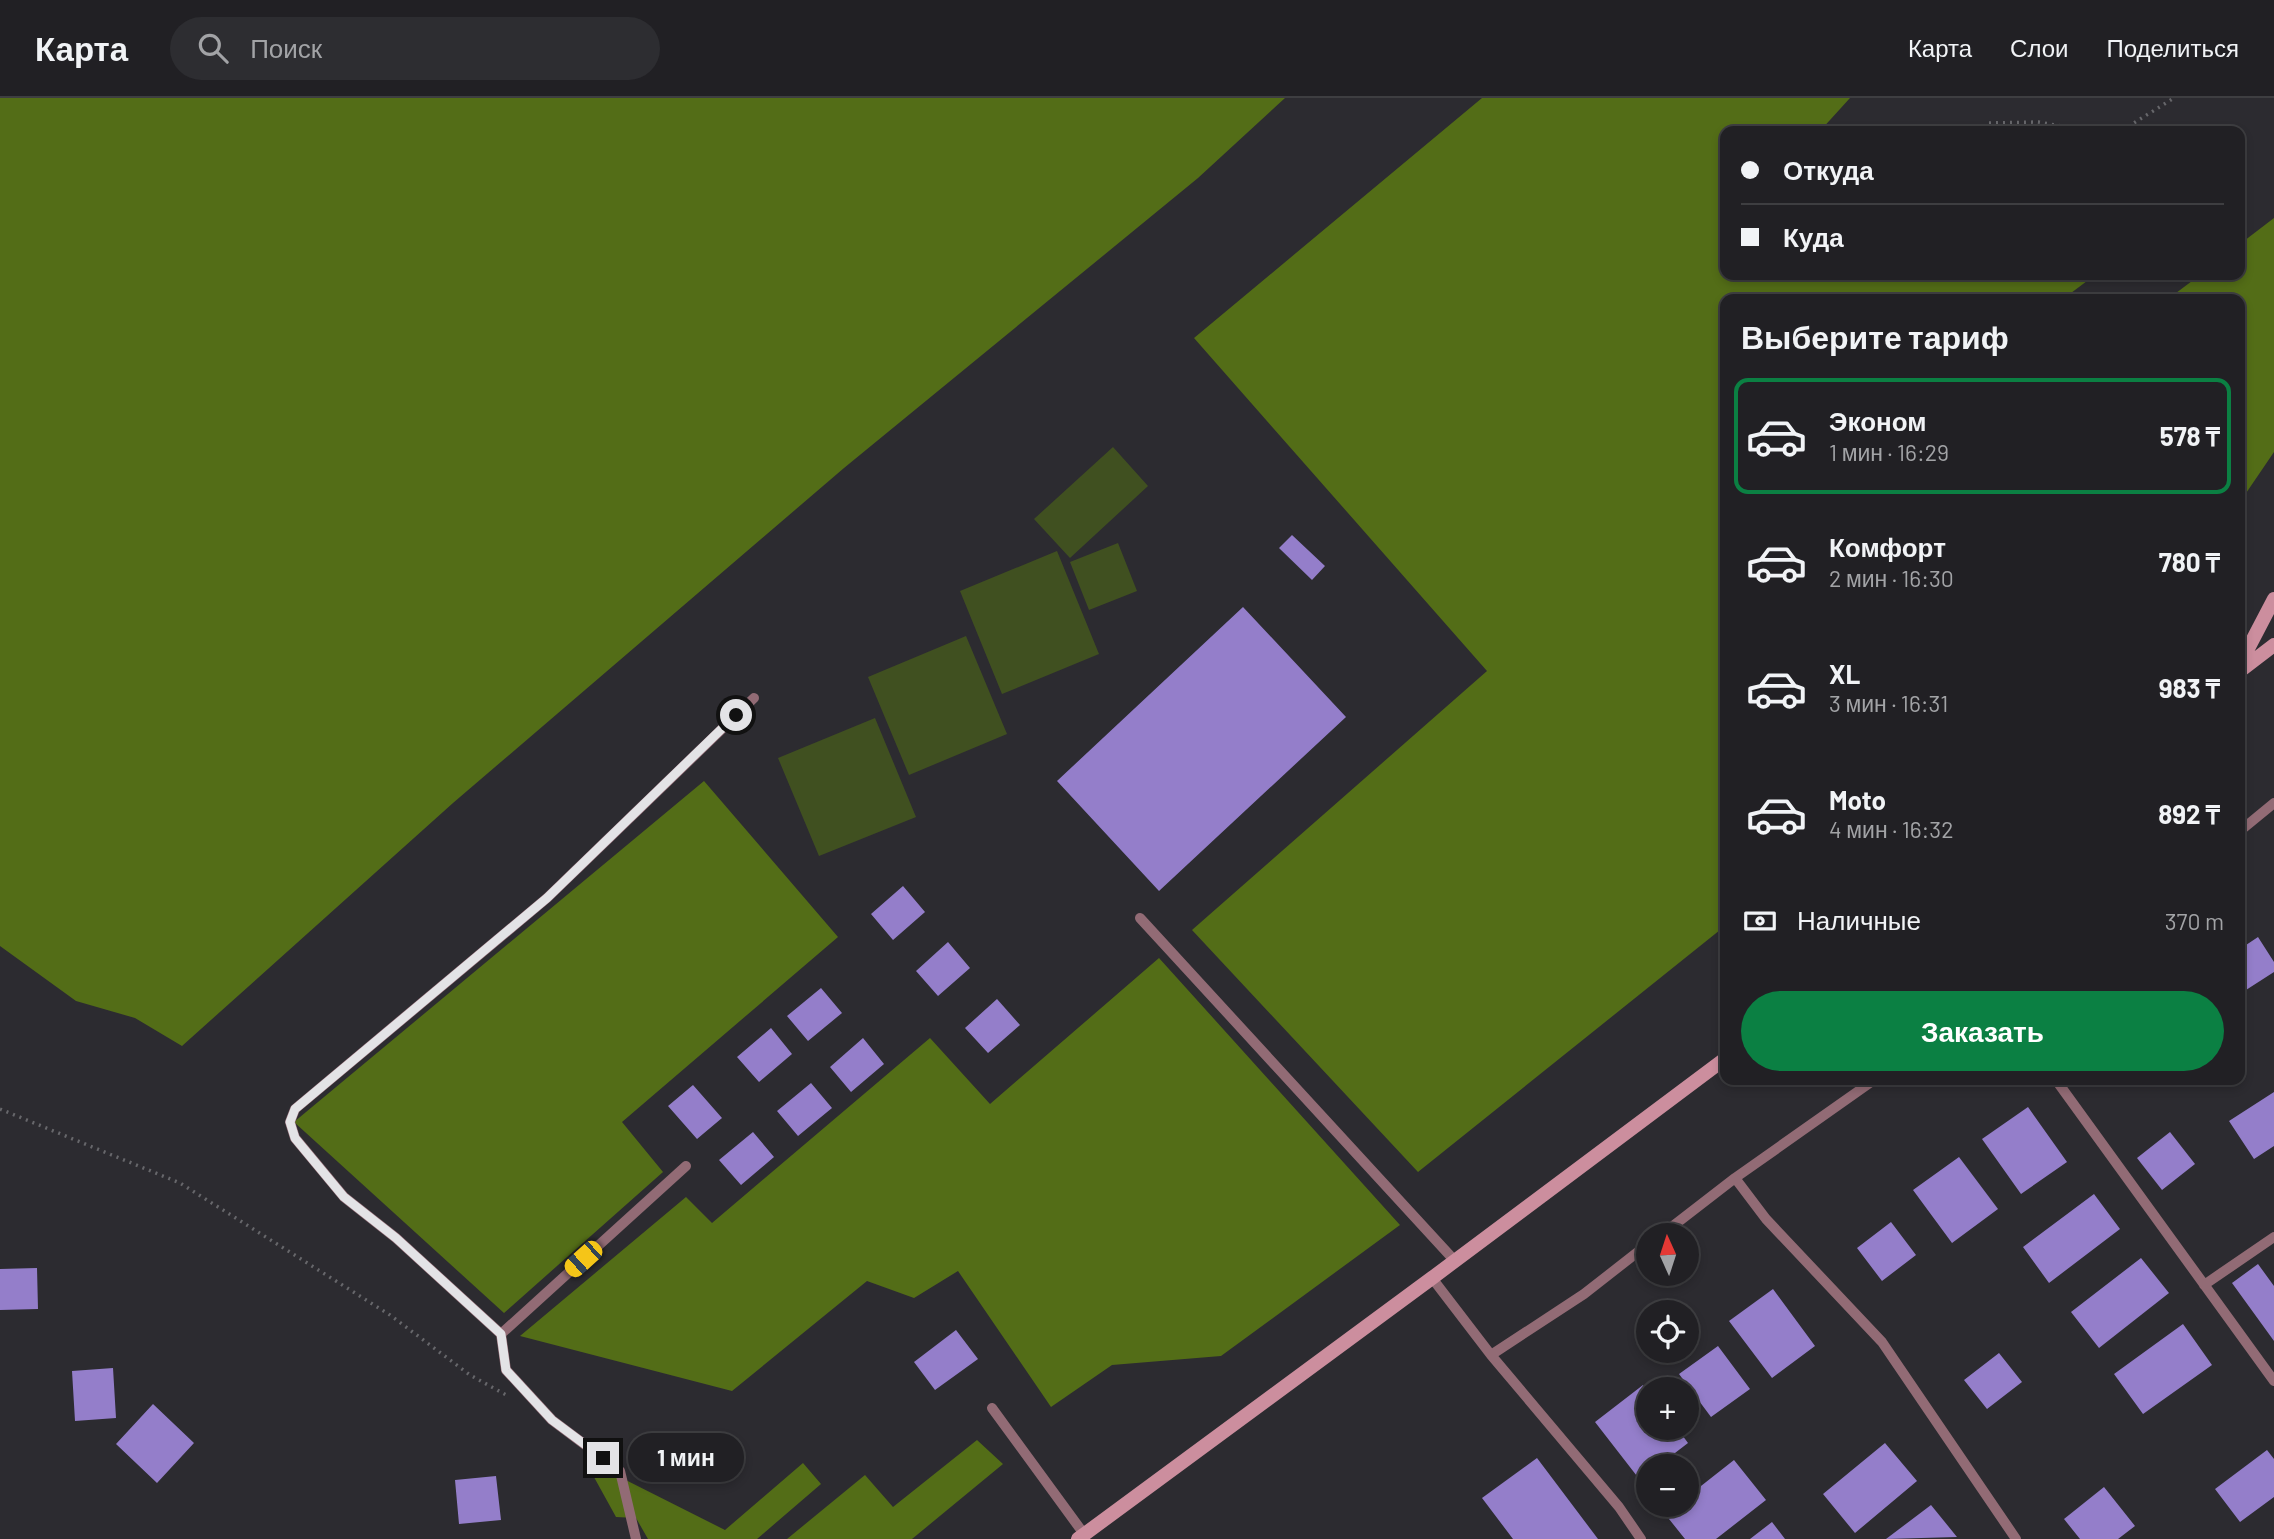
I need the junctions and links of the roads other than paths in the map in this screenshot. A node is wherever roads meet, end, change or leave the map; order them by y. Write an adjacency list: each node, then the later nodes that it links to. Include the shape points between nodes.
1 (2274, 599): 3 (main road)
2 (2274, 645): 4 (main road)
3 (2245, 654)
4 (2245, 667)
5 (754, 698): 20 (lane, via 547,898 295,1109 290,1122 295,1138 344,1197)
6 (2274, 803): 7 (lane)
7 (2245, 827)
8 (1140, 918): 17 (lane)
9 (1720, 1062): 17 (main road)
10 (1867, 1085): 13 (lane)
11 (2060, 1085): 19 (lane)
12 (686, 1167): 20 (lane)
13 (1735, 1178): 14 (lane); 27 (lane, via 1766,1219 1881,1342)
14 (1677, 1223)
15 (2274, 1237): 19 (lane)
16 (1636, 1253): 21 (lane)
17 (1455, 1261): 18 (main road)
18 (1432, 1278): 21 (lane); 24 (main road)
19 (2204, 1285): 22 (lane)
20 (501, 1334): 25 (lane, via 506,1370 552,1420 620,1471)
21 (1491, 1355): 26 (lane)
22 (2274, 1381)
23 (992, 1408): 24 (lane)
24 (1081, 1537)
25 (636, 1539)
26 (1641, 1539)
27 (2016, 1539)

